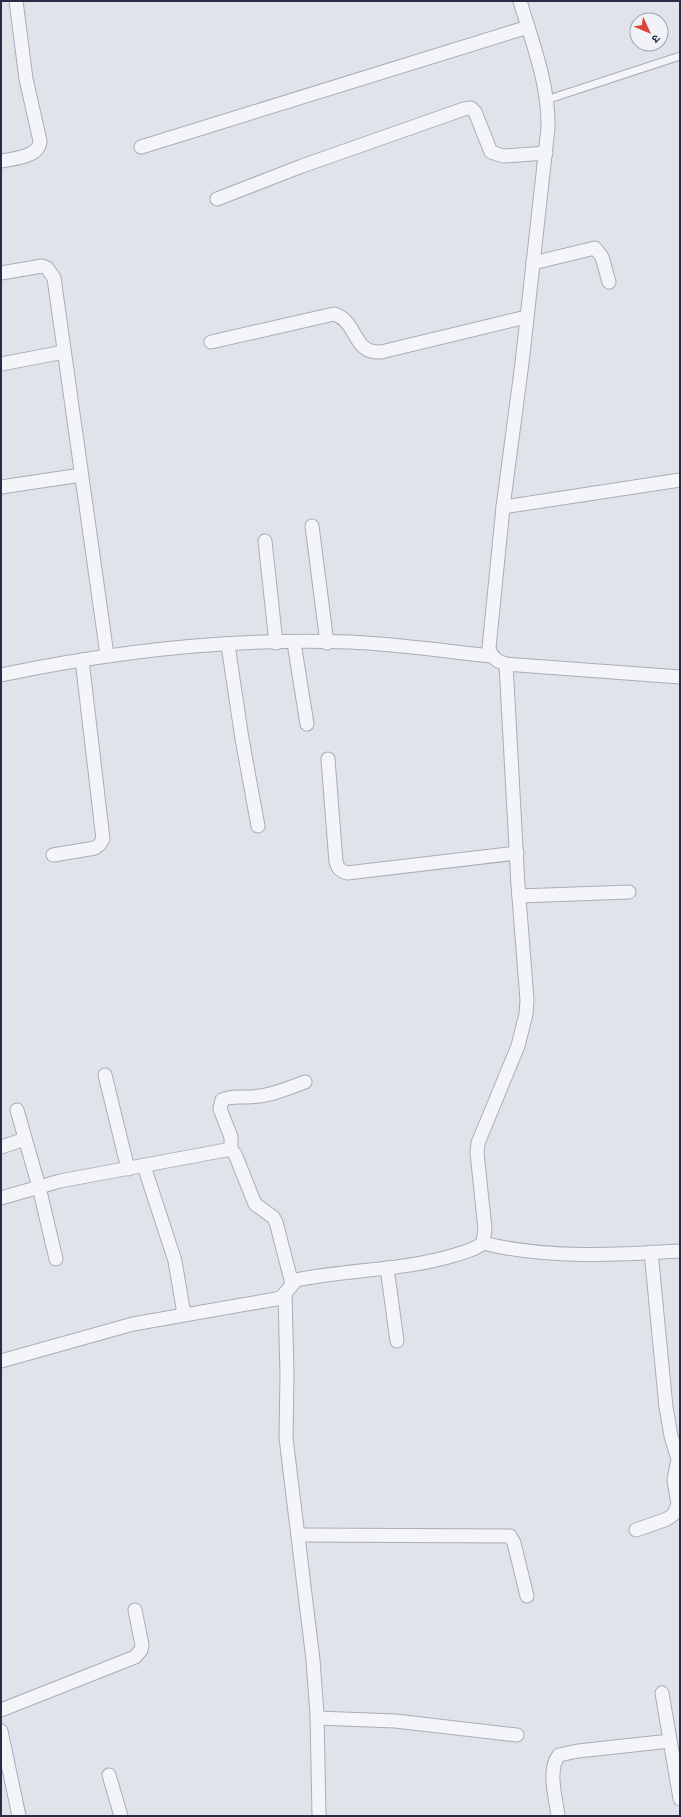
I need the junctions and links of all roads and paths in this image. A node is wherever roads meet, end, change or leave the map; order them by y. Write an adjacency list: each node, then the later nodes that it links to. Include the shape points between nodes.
1 (16, 1): 8 (street, via 26,79 40,146 35,153)
2 (520, 1): 3 (street)
3 (528, 27): 5 (street); 6 (street)
4 (680, 56): 5 (lane)
5 (546, 100): 7 (street)
6 (141, 148)
7 (546, 152): 9 (street, via 503,156 491,152 475,112 471,108 464,108); 10 (street)
8 (2, 161)
9 (217, 199)
10 (533, 263): 12 (street, via 595,248 602,257); 13 (street)
11 (1, 273): 15 (street, via 42,266 52,272)
12 (609, 282)
13 (526, 317): 14 (street, via 372,353 366,350 346,320 334,314); 20 (street)
14 (211, 342)
15 (64, 352): 16 (street); 17 (street)
16 (1, 364)
17 (81, 475): 19 (street); 27 (street)
18 (680, 480): 20 (street)
19 (1, 487)
20 (503, 507): 28 (street, via 490,635)
21 (312, 526): 25 (street)
22 (265, 541): 23 (street)
23 (276, 643): 24 (street); 26 (street)
24 (294, 643): 25 (street); 35 (street)
25 (327, 643): 28 (street, via 380,644)
26 (228, 645): 27 (street, via 166,648); 37 (street)
27 (107, 655): 29 (street)
28 (491, 656): 30 (street)
29 (82, 660): 32 (street); 39 (street, via 103,839 95,848)
30 (506, 664): 34 (street); 38 (street)
31 (1, 668): 32 (street)
32 (15, 672): 33 (street)
33 (1, 675)
34 (680, 677)
35 (308, 724)
36 (328, 759): 38 (street, via 336,862 342,871 347,873)
37 (258, 826)
38 (517, 853): 41 (street)
39 (52, 855)
40 (629, 892): 41 (street)
41 (519, 896): 52 (street, via 527,987 526,1014 514,1058 478,1143 486,1229)
42 (105, 1075): 49 (street)
43 (306, 1082): 47 (street, via 264,1096 222,1100 220,1109 231,1137)
44 (17, 1110): 45 (street)
45 (25, 1139): 46 (street); 50 (street)
46 (1, 1147)
47 (231, 1150): 48 (street); 57 (street, via 235,1154 255,1204 276,1222)
48 (144, 1166): 49 (street); 58 (street, via 175,1261)
49 (128, 1169): 50 (street)
50 (39, 1187): 51 (street); 55 (street)
51 (1, 1198)
52 (483, 1243): 54 (street, via 539,1253 585,1255); 56 (street, via 472,1250 443,1259)
53 (680, 1251): 54 (street)
54 (651, 1252): 61 (street, via 666,1407 678,1459 674,1480 678,1504 674,1514)
55 (56, 1259)
56 (387, 1268): 57 (street, via 304,1278 296,1280); 59 (street)
57 (288, 1289): 58 (street, via 276,1299 234,1308); 62 (street, via 286,1438)
58 (184, 1314): 60 (street, via 133,1324)
59 (397, 1341)
60 (1, 1361)
61 (636, 1530)
62 (299, 1535): 63 (street, via 510,1536); 67 (street)
63 (527, 1596)
64 (135, 1610): 66 (street, via 142,1650 135,1657)
65 (662, 1693): 70 (street)
66 (1, 1710)
67 (317, 1718): 69 (street, via 395,1721); 75 (street)
68 (1, 1731): 73 (street)
69 (517, 1735)
70 (670, 1741): 72 (street); 76 (street, via 558,1755 552,1771)
71 (109, 1775): 74 (street)
72 (680, 1799)
73 (19, 1816)
74 (121, 1816)
75 (319, 1816)
76 (558, 1816)

